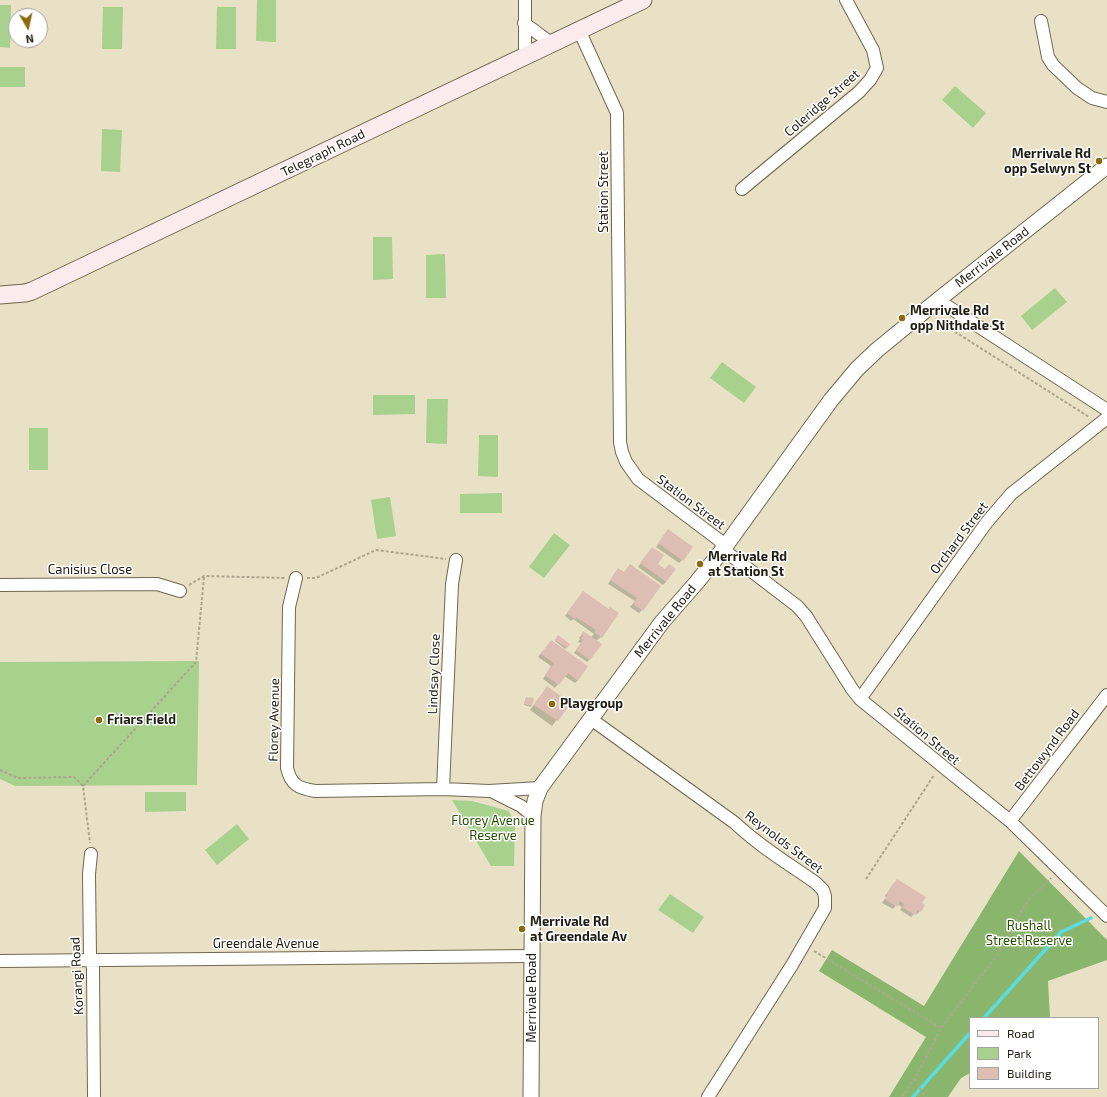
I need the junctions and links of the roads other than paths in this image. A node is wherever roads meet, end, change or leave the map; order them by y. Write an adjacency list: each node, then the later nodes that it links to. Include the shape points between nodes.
1 (525, 0): 5 (street)
2 (642, 0): 6 (main road, Telegraph Road)
3 (846, 0): 11 (street, Coleridge Street, via 873,50 877,68 859,92)
4 (1041, 21): 9 (street, via 1048,57 1053,65 1077,88 1092,98)
5 (524, 23): 7 (street); 8 (street)
6 (579, 30): 7 (main road, Telegraph Road); 16 (street, Station Street, via 617,113 622,452 628,467 638,479 719,540)
7 (552, 43): 8 (main road, Telegraph Road)
8 (525, 56): 12 (main road, Telegraph Road, via 32,291)
9 (1107, 102)
10 (1107, 166): 13 (street, Merrivale Road)
11 (742, 189)
12 (0, 295)
13 (938, 300): 14 (street); 16 (street, Merrivale Road, via 877,350 830,400)
14 (1107, 410)
15 (1103, 421): 22 (street, Orchard Street, via 1011,494 987,522)
16 (724, 548): 22 (street, Station Street, via 806,616); 23 (street, Merrivale Road, via 662,622)
17 (456, 560): 25 (street, Lindsay Close, via 452,584)
18 (296, 578): 25 (street, Florey Avenue, via 289,607 287,768 293,782 301,789 315,791)
19 (0, 585): 20 (street, Canisius Close, via 157,584)
20 (180, 591)
21 (1107, 695): 28 (street, Bettowynd Road)
22 (860, 699): 28 (street, Station Street)
23 (591, 719): 24 (street, Merrivale Road); 36 (street, Reynolds Street, via 820,886 825,896 825,908 804,945)
24 (540, 788): 26 (street, Florey Avenue); 27 (street, Merrivale Road)
25 (443, 789): 26 (street, Florey Avenue)
26 (489, 791): 27 (street, Florey Avenue, via 521,806)
27 (533, 816): 31 (street, Merrivale Road)
28 (1010, 822): 30 (street, Station Street)
29 (91, 854): 32 (street, Korangi Road)
30 (1107, 916)
31 (532, 956): 32 (street, Greendale Avenue); 35 (street, Merrivale Road)
32 (91, 960): 33 (street, Greendale Avenue); 34 (street, Korangi Road)
33 (0, 961)
34 (94, 1097)
35 (531, 1097)
36 (708, 1097)

